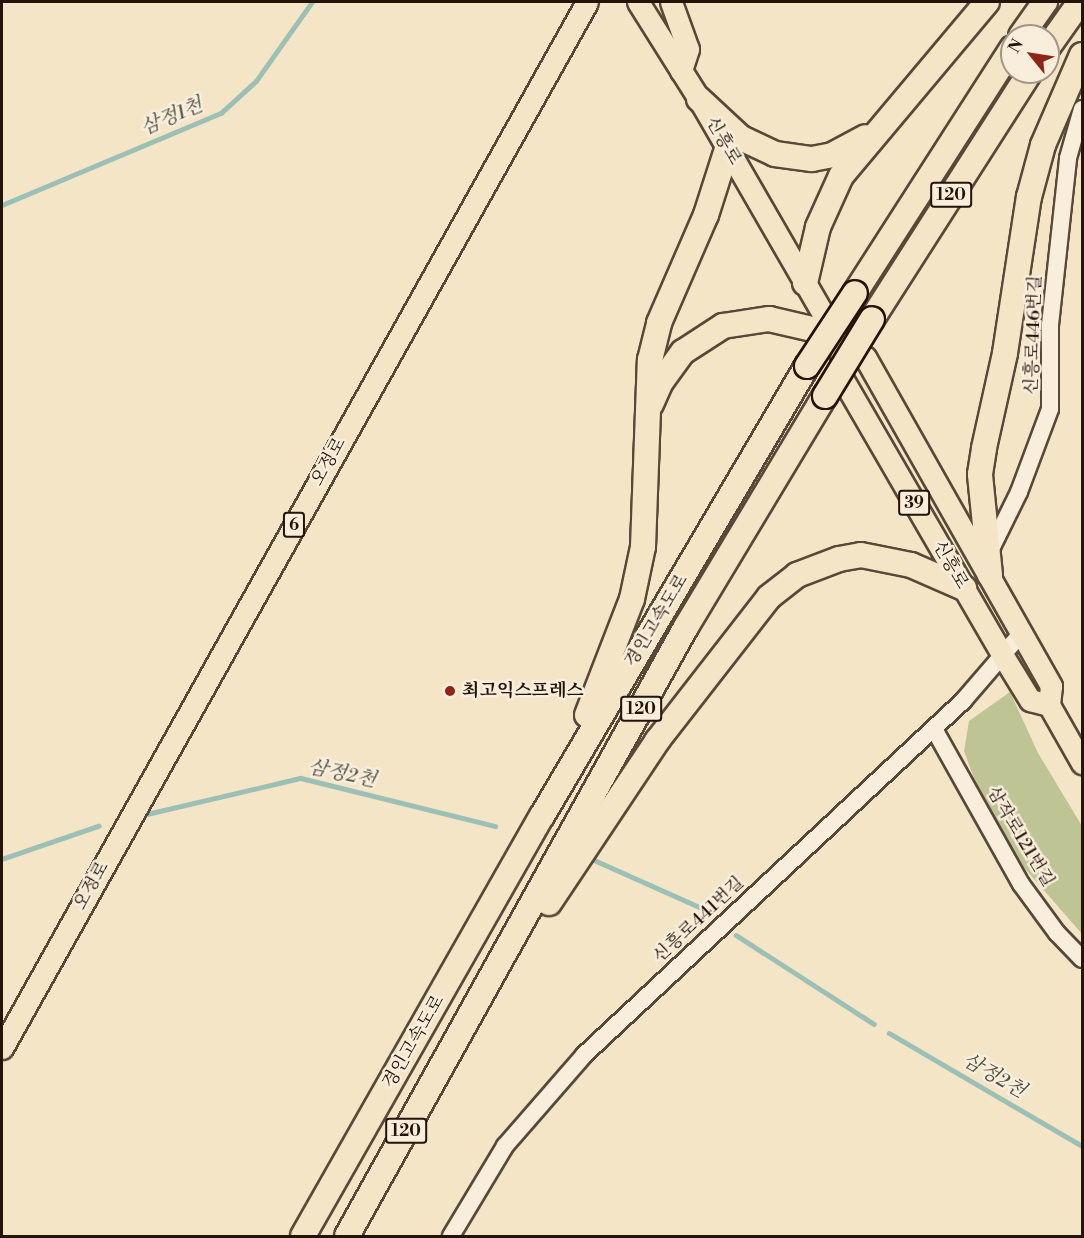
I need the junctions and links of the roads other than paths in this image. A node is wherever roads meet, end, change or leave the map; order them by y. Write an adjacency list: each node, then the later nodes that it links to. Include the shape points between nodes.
1 (587, 2): 30 (main road, 오정로 / 6)
2 (638, 2): 11 (main road, 신흥로 / 39)
3 (671, 2): 11 (main road, via 688,49)
4 (987, 2): 15 (highway)
5 (1045, 2): 7 (highway)
6 (1080, 2): 8 (highway)
7 (1029, 24)
8 (1060, 30)
9 (1083, 55): 20 (highway, via 1043,144 1029,197 1005,352 980,474)
10 (1000, 67): 27 (highway, 경인고속도로 / 120, bridge, via 807,366)
11 (681, 71): 13 (main road, 신흥로 / 39)
12 (1022, 84): 29 (highway, 경인고속도로 / 120, bridge, via 872,319 686,627)
13 (699, 99): 15 (highway, via 741,138 775,154 812,159 832,155); 16 (main road, 신흥로 / 39)
14 (1083, 109): 20 (street, 신흥로446번길, via 1067,166 1050,325 1050,409)
15 (879, 129): 17 (highway, via 841,176 829,200 812,247)
16 (728, 149): 17 (main road, 신흥로 / 39); 19 (highway, via 706,215 659,323 650,360)
17 (805, 283): 18 (main road, 신흥로 / 39)
18 (838, 340): 19 (highway, via 769,320 723,326 683,352 661,382); 20 (main road, 신흥로 / 39, via 865,357); 21 (main road, 신흥로 / 39, via 842,378)
19 (646, 415): 27 (highway, via 643,547 632,599)
20 (989, 564): 22 (main road, 신흥로 / 39)
21 (964, 588): 23 (main road, 신흥로 / 39); 29 (highway, via 911,565 861,555 817,566 769,597 657,741)
22 (1020, 634): 23 (street, 신흥로441번길); 24 (main road, 신흥로 / 39, via 1051,687)
23 (1003, 656): 24 (main road, 신흥로 / 39, via 1030,700); 25 (street, 신흥로441번길)
24 (1049, 705): 26 (main road, 신흥로 / 39)
25 (934, 729): 28 (street, 삼작로121번길, via 1022,884 1057,933); 33 (street, 신흥로441번길, via 584,1055 505,1146)
26 (1083, 763)
27 (542, 816): 31 (highway, 경인고속도로 / 120)
28 (1083, 959)
29 (465, 1026): 32 (highway, 경인고속도로 / 120)
30 (2, 1048)
31 (303, 1236)
32 (347, 1236)
33 (451, 1236)

